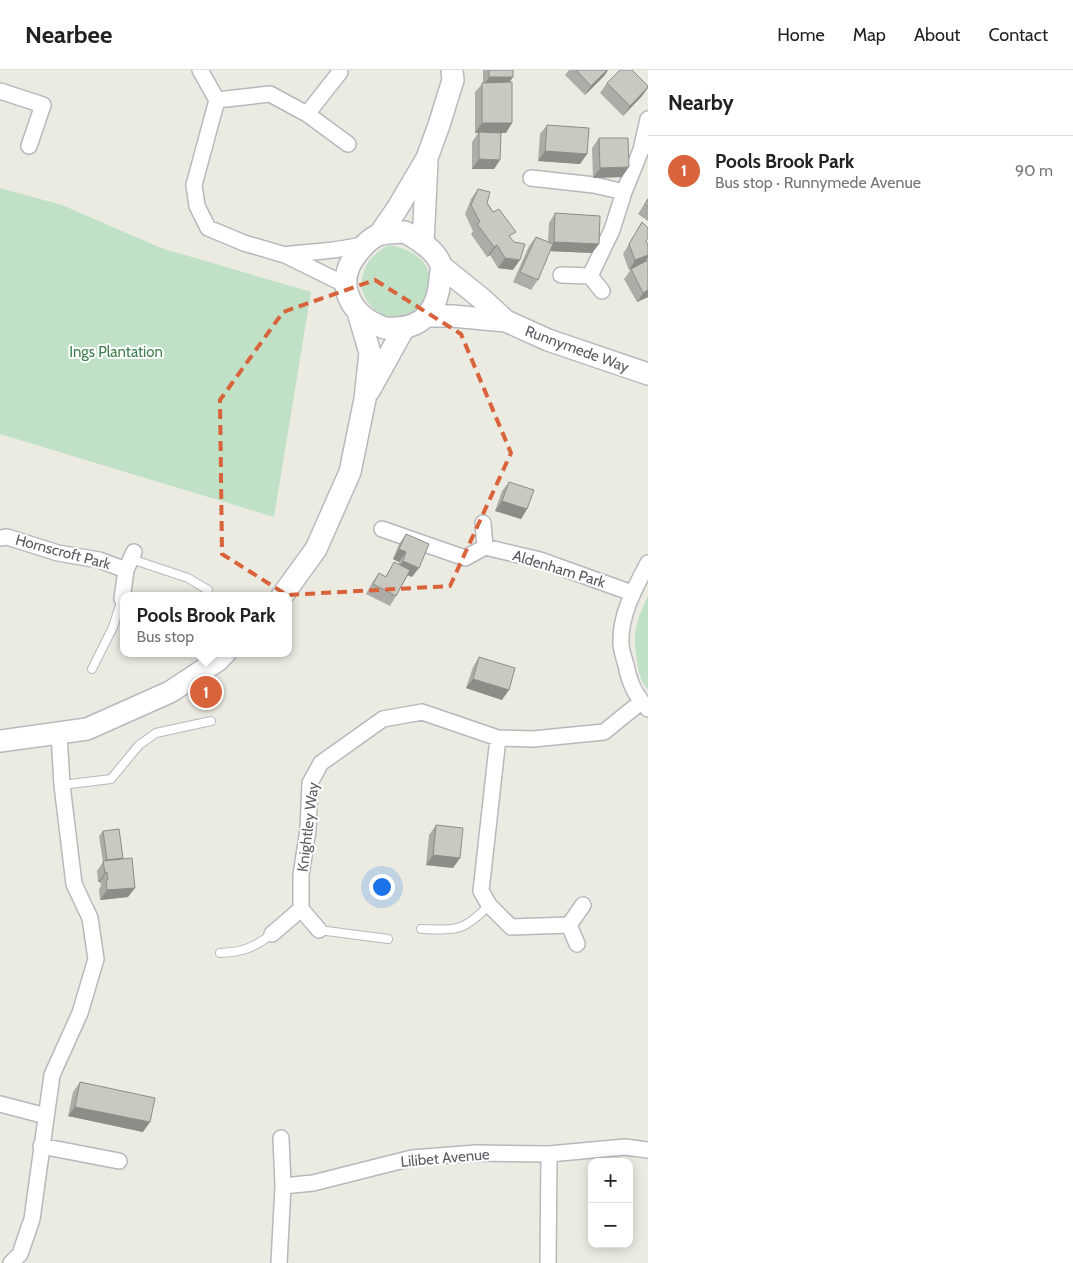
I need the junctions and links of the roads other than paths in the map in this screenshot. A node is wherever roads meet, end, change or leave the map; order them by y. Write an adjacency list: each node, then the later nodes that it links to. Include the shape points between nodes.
1 (200, 70): 5 (street)
2 (452, 70): 10 (street, via 453,80)
3 (340, 72): 6 (street)
4 (0, 91): 9 (street, via 43,105)
5 (217, 100): 6 (street, via 270,94); 15 (street, via 194,185 197,206 208,228)
6 (307, 114): 8 (street)
7 (648, 119): 12 (street, via 641,150)
8 (348, 144)
9 (29, 146)
10 (427, 158): 13 (street, via 397,209); 14 (street)
11 (531, 178): 12 (street)
12 (624, 192): 18 (street, via 612,230)
13 (371, 239): 14 (street, via 405,232); 15 (street, via 347,250); 19 (street, via 348,266)
14 (423, 244): 16 (street)
15 (285, 255): 19 (street)
16 (441, 266): 22 (street, via 439,293); 23 (street, Runnymede Way)
17 (561, 275): 18 (street)
18 (590, 276): 20 (street)
19 (346, 285): 21 (street, via 349,298)
20 (602, 291)
21 (358, 312): 24 (street, via 383,328); 26 (street, via 370,353)
22 (427, 316): 23 (street, Runnymede Way); 24 (street)
23 (506, 321): 25 (street, Runnymede Way, via 548,340)
24 (404, 328): 26 (street)
25 (648, 374)
26 (365, 399): 35 (street, via 350,472 316,549)
27 (484, 523): 30 (street)
28 (382, 530): 30 (street, via 465,558)
29 (0, 538): 31 (street, Hornscroft Park, via 99,560)
30 (485, 547): 36 (street, Aldenham Park, via 540,560)
31 (130, 560): 33 (lane, via 188,578); 34 (street, Hornscroft Park)
32 (648, 563): 36 (street)
33 (208, 590)
34 (123, 592)
35 (285, 592)
36 (632, 593): 40 (street, via 624,617 621,643 628,679)
37 (120, 605): 39 (lane)
38 (220, 657): 42 (street, via 170,692 87,729)
39 (92, 669)
40 (644, 706): 43 (street, Knightley Way, via 604,732 533,739)
41 (211, 721): 45 (lane, via 156,733 139,745 111,779)
42 (59, 733): 44 (street); 45 (street)
43 (498, 738): 46 (street, via 481,891); 48 (street, Knightley Way, via 422,712 384,719 321,763 310,783)
44 (0, 742)
45 (62, 784): 57 (street, via 74,884 90,918 96,959 80,1013 52,1075)
46 (489, 905): 49 (street, via 512,926); 50 (lane, via 474,921 454,930)
47 (583, 905): 49 (street)
48 (301, 909): 51 (street); 52 (street)
49 (569, 925): 54 (street)
50 (421, 929)
51 (319, 930): 53 (lane)
52 (272, 934): 55 (lane, via 257,946 240,952)
53 (388, 939)
54 (577, 944)
55 (220, 953)
56 (0, 1104): 57 (street)
57 (46, 1116): 59 (street)
58 (281, 1138): 63 (street)
59 (41, 1146): 62 (street); 64 (street, via 32,1219 20,1254)
60 (648, 1150): 61 (street, Lilibet Avenue, via 626,1147)
61 (549, 1154): 63 (street, Lilibet Avenue, via 476,1153 412,1158 313,1183); 66 (street)
62 (119, 1161)
63 (283, 1186): 65 (street)
64 (11, 1263)
65 (279, 1263)
66 (548, 1263)

